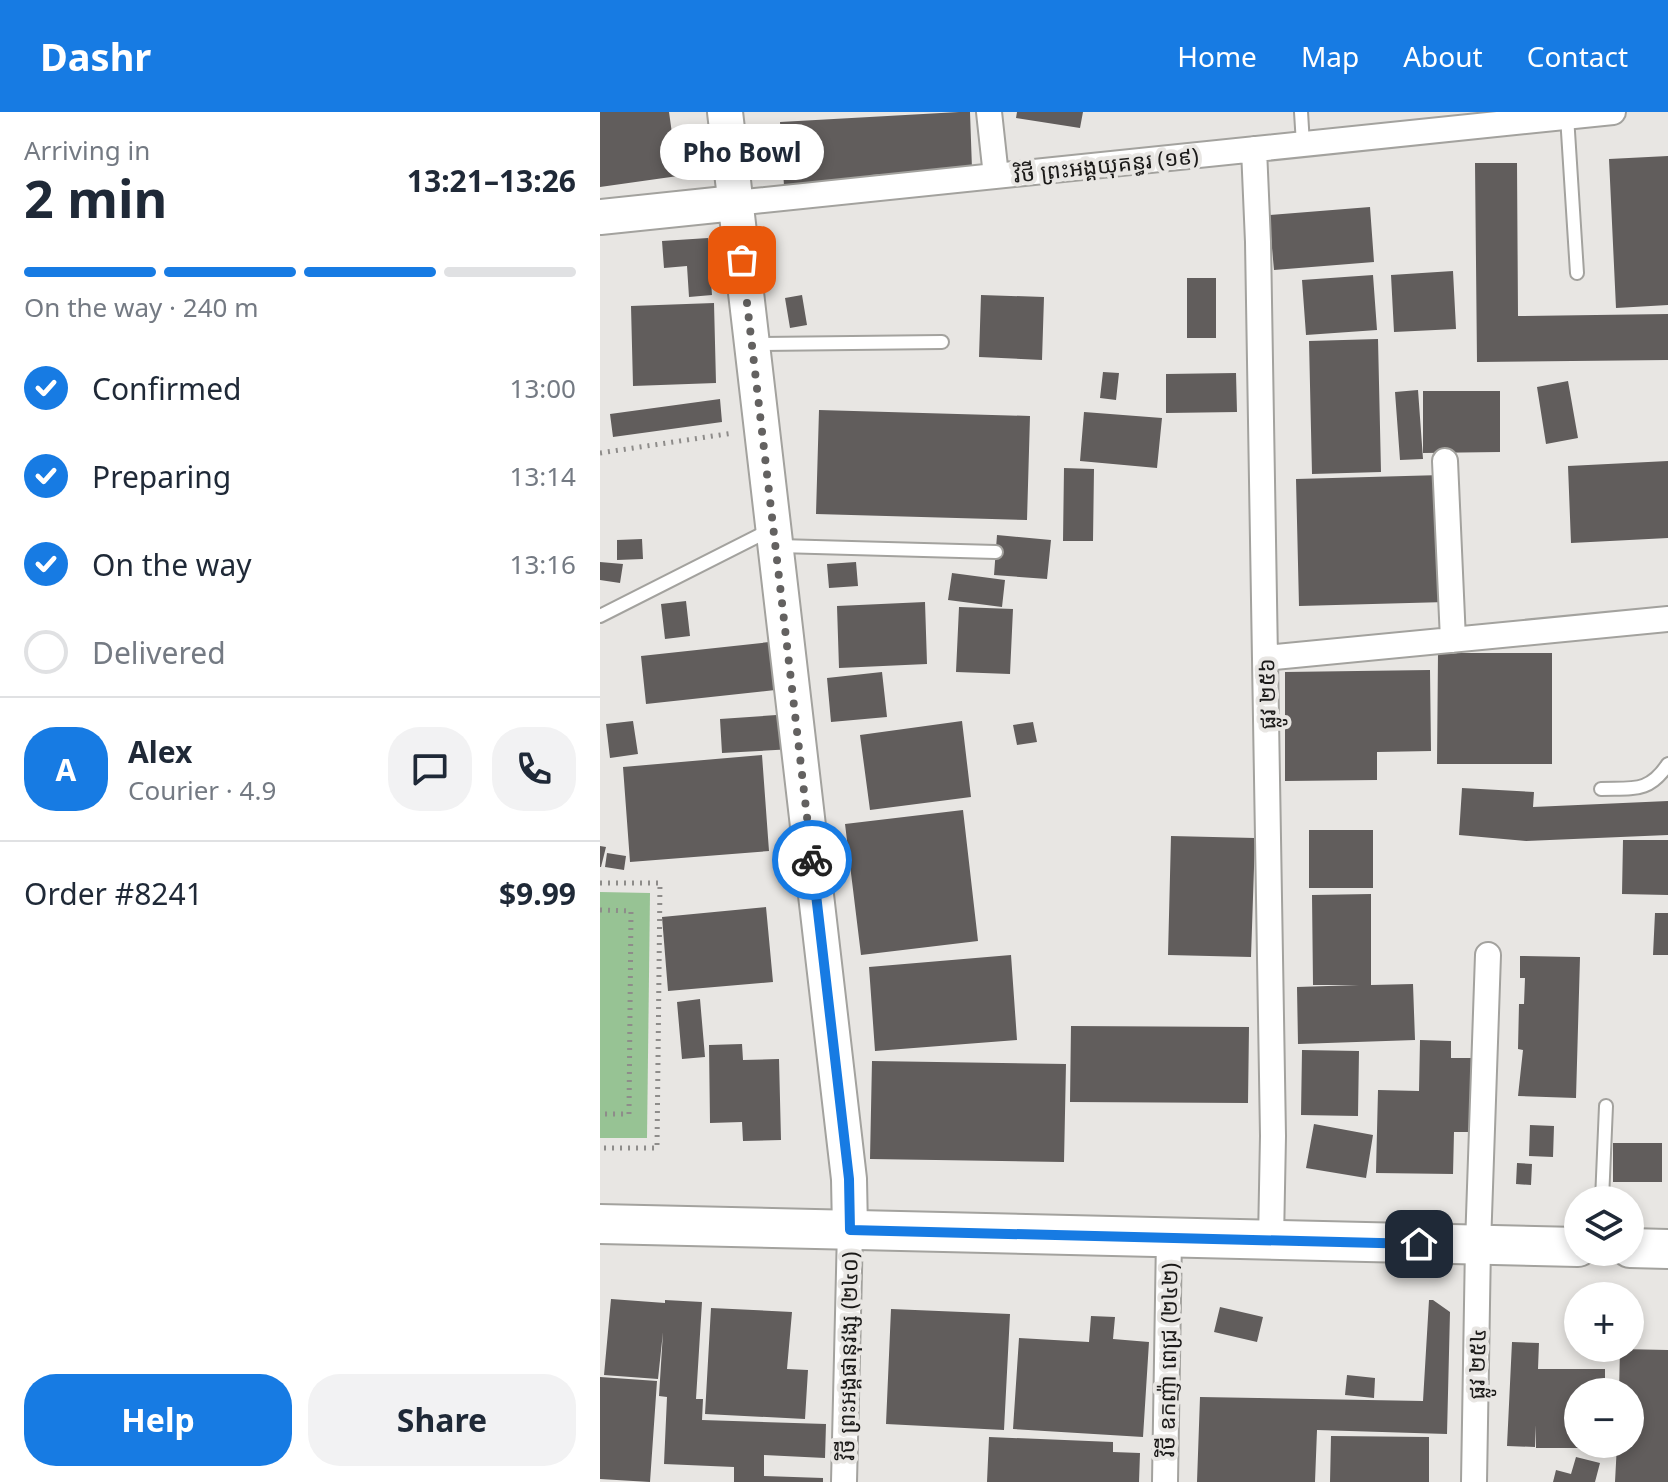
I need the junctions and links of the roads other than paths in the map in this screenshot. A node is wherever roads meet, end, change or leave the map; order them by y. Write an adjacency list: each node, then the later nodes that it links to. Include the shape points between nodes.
1 (725, 112): 9 (street)
2 (989, 112): 8 (street)
3 (1301, 112): 6 (lane)
4 (1613, 112): 5 (street, វិថី ព្រះអង្គយុគន្ធរ (១៩))
5 (1567, 116): 6 (street, វិថី ព្រះអង្គយុគន្ធរ (១៩)); 11 (lane)
6 (1303, 144): 7 (street, វិថី ព្រះអង្គយុគន្ធរ (១៩))
7 (1254, 149): 8 (street, វិថី ព្រះអង្គយុគន្ធរ (១៩)); 20 (street, ផ្លូវ ២៥៦)
8 (996, 176): 9 (street, វិថី ព្រះអង្គយុគន្ធរ (១៩))
9 (735, 203): 10 (street, វិថី ព្រះអង្គយុគន្ធរ (១៩)); 13 (street)
10 (600, 217)
11 (1577, 273)
12 (942, 342): 13 (lane)
13 (752, 344): 15 (street)
14 (1445, 461): 19 (street)
15 (774, 537): 16 (lane); 17 (lane); 27 (street, via 849,1179)
16 (996, 552)
17 (600, 616)
18 (1668, 619): 19 (street)
19 (1453, 640): 20 (street)
20 (1265, 658): 29 (street, ផ្លូវ ២៥៦)
21 (1668, 764): 22 (lane, via 1658,780 1642,788)
22 (1601, 789)
23 (1488, 955): 30 (street, ផ្លូវ ២៥៤)
24 (1606, 1106): 25 (lane)
25 (1603, 1186)
26 (600, 1224): 27 (main road)
27 (850, 1230): 28 (main road); 34 (street, វិថី ព្រះអង្គផានុវង្ស (២៤០))
28 (1169, 1238): 29 (main road); 35 (street, វិថី ឧកញ៉ា ពេជ្រ (២៤២))
29 (1271, 1240): 30 (main road)
30 (1478, 1245): 31 (main road); 36 (street, ផ្លូវ ២៥៤)
31 (1564, 1247)
32 (1644, 1248): 33 (main road)
33 (1668, 1249)
34 (844, 1482)
35 (1165, 1482)
36 (1474, 1482)

